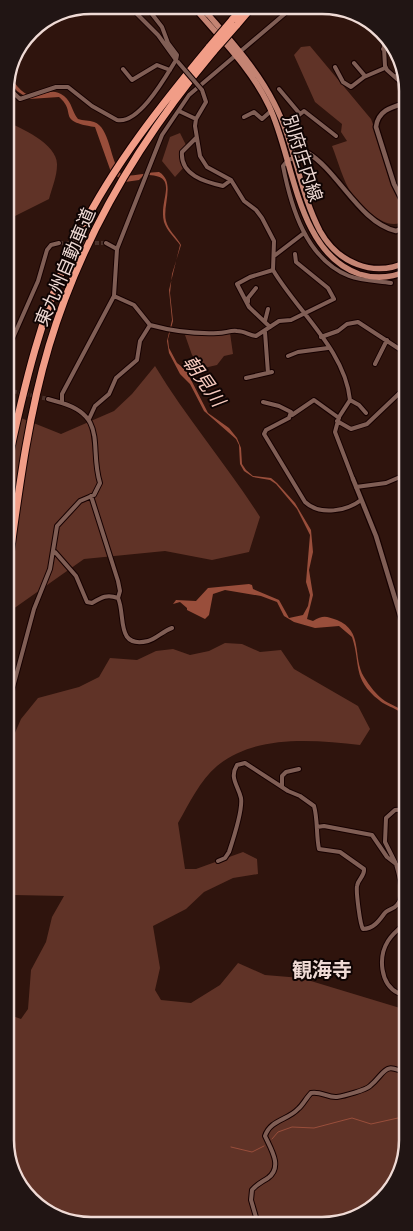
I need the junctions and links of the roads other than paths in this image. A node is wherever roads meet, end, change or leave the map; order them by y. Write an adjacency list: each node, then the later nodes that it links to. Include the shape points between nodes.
1 (137, 14): 13 (street)
2 (152, 14): 13 (street, via 177,55)
3 (203, 14): 7 (main road, 別府庄内線)
4 (239, 14): 8 (highway, 東九州自動車道)
5 (244, 14): 8 (highway, 東九州自動車道)
6 (284, 14): 12 (street)
7 (205, 16): 12 (main road, 別府庄内線)
8 (234, 23): 11 (highway, 東九州自動車道, bridge)
9 (383, 44): 10 (street)
10 (383, 48): 16 (street)
11 (212, 49): 75 (highway, 東九州自動車道, via 161,106 101,195 76,240 38,340); 81 (highway, 東九州自動車道, via 137,155 110,200 71,282 49,347 32,424)
12 (237, 53): 26 (street, via 189,95); 27 (main road, 別府庄内線); 31 (main road, 別府庄内線, via 270,94)
13 (177, 61): 18 (street); 30 (street, bridge, via 202,90 206,102)
14 (354, 63): 20 (street)
15 (335, 67): 20 (street, via 347,86 351,87)
16 (386, 68): 20 (street); 21 (street)
17 (123, 69): 18 (street, via 132,80 157,66)
18 (170, 70): 24 (street, via 143,108 122,121 92,106 68,87 56,87 20,99)
19 (398, 75): 21 (street)
20 (366, 76)
21 (395, 77): 22 (street)
22 (398, 80)
23 (279, 89): 28 (street)
24 (14, 93)
25 (399, 106): 37 (street, via 384,111 376,127)
26 (179, 111): 30 (street); 42 (street, via 162,135)
27 (271, 111): 29 (street, via 262,119 254,112); 35 (main road, 別府庄内線)
28 (300, 114): 31 (street); 32 (street, via 304,111 309,114)
29 (244, 117)
30 (196, 119): 33 (street)
31 (284, 127): 34 (main road, 別府庄内線)
32 (336, 136)
33 (196, 138): 36 (street, via 200,156 207,167); 36 (street, via 182,152 190,173 195,178 223,186)
34 (294, 157): 35 (street); 38 (street, via 308,153 318,159 350,196 386,227); 45 (main road, 別府庄内線, via 316,223 336,251 350,262 371,269)
35 (288, 160): 39 (street, via 283,166 286,181); 47 (main road, 別府庄内線, via 310,226 318,242 331,256 353,272 371,277)
36 (231, 180): 44 (street, via 244,201 256,210 270,230)
37 (399, 194)
38 (399, 231)
39 (304, 233): 44 (street); 48 (street, via 317,254 340,272)
40 (59, 243): 58 (street, via 47,250 38,281)
41 (106, 243): 42 (street)
42 (117, 249): 50 (street)
43 (295, 254): 53 (street, via 296,262 328,288 334,299)
44 (274, 256): 46 (street)
45 (399, 265)
46 (272, 270): 51 (street, via 237,284); 53 (street)
47 (399, 273)
48 (382, 282)
49 (256, 288): 51 (street, via 248,298)
50 (114, 296): 55 (street, via 134,305); 70 (street, via 62,394)
51 (250, 307): 54 (street)
52 (268, 309): 54 (street)
53 (306, 312): 56 (street); 59 (street)
54 (265, 321): 56 (street)
55 (150, 325): 57 (street, via 184,333 235,330 256,336); 73 (street, via 140,341 137,360 116,378 109,394 95,406)
56 (270, 327): 57 (street)
57 (264, 332): 65 (street, via 270,372)
58 (14, 335)
59 (322, 337): 60 (street, via 358,322); 61 (street)
60 (387, 340): 62 (street); 64 (street)
61 (328, 348): 63 (street); 68 (street, via 346,382)
62 (399, 348)
63 (288, 356)
64 (375, 364)
65 (246, 378)
66 (399, 394): 74 (street, via 368,424 351,429)
67 (48, 399): 70 (street)
68 (350, 400): 71 (street); 74 (street)
69 (263, 402): 72 (street, via 279,406)
70 (62, 403): 73 (street)
71 (366, 413)
72 (292, 415): 74 (street, via 314,400); 80 (street, via 264,434 305,502 315,510 340,510)
73 (89, 419): 79 (street, via 95,433 100,483)
74 (338, 419): 77 (street, via 335,432)
75 (14, 433)
76 (399, 477): 78 (street, via 386,483)
77 (353, 479): 78 (street)
78 (356, 487): 80 (street)
79 (91, 496): 82 (street, via 80,501 58,526); 83 (street, via 118,581)
80 (361, 500): 84 (street, via 376,536)
81 (14, 535)
82 (55, 552): 83 (street, via 76,576 87,602 92,603 102,596); 86 (street, via 34,609)
83 (118, 598): 85 (street, via 125,636 147,641)
84 (399, 612)
85 (172, 628)
86 (14, 683)
87 (298, 769): 88 (street, via 282,776)
88 (282, 788): 90 (street, via 314,806); 91 (street, via 249,765 237,765 233,781 241,799 229,852)
89 (399, 810): 92 (street, via 387,816 384,825 387,847)
90 (316, 827): 92 (street, via 372,835); 95 (street, via 320,850 340,852 364,868 356,889 363,929 376,924)
91 (218, 861)
92 (396, 864): 93 (street); 94 (street)
93 (399, 870)
94 (399, 878)
95 (399, 902)
96 (399, 930): 97 (street, via 386,945 383,975 386,985)
97 (399, 993)
98 (399, 1070): 99 (street, via 388,1069 363,1090 335,1097 321,1092 311,1093 298,1109 270,1128 265,1136 276,1166 270,1176 252,1190)
99 (256, 1217)

